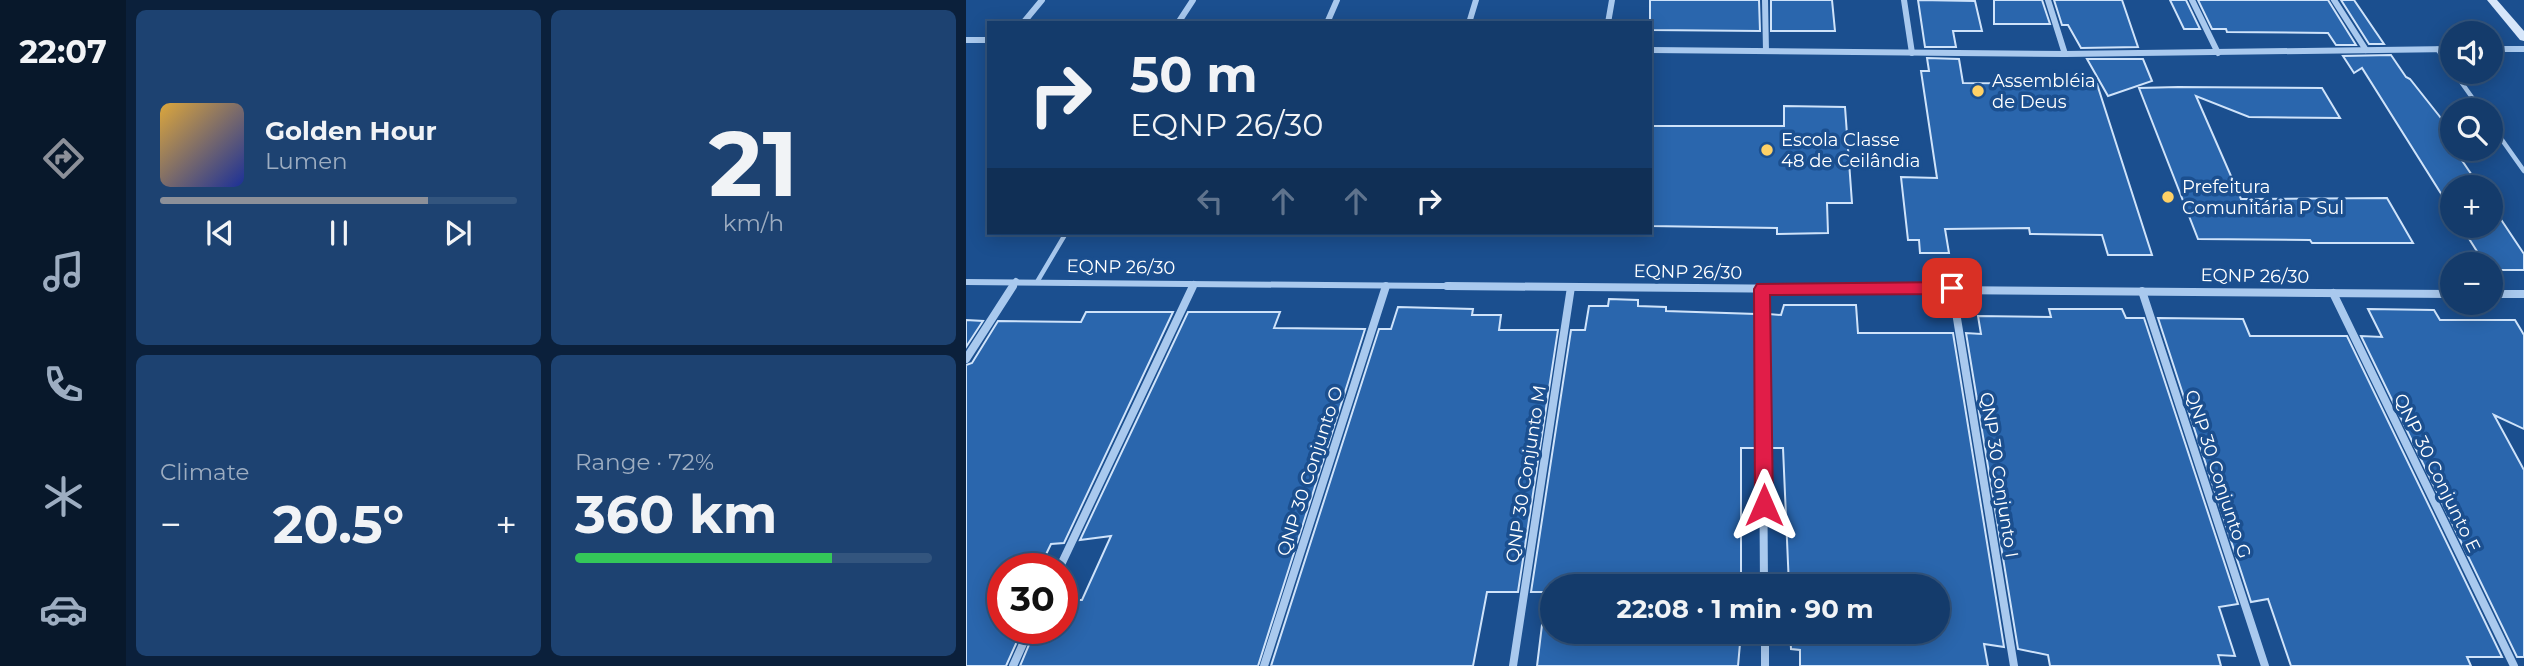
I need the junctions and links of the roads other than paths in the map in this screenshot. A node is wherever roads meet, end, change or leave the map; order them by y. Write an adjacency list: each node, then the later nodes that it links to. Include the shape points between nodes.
1 (1042, 0): 12 (street)
2 (1193, 0): 13 (street)
3 (1337, 0): 14 (street)
4 (1476, 0): 15 (street)
5 (1612, 0): 16 (street)
6 (1765, 0): 25 (street)
7 (1904, 0): 26 (street)
8 (2048, 0): 29 (street)
9 (2192, 0): 27 (street)
10 (2334, 0): 24 (street)
11 (2492, 0): 17 (street)
12 (1025, 21)
13 (1179, 21)
14 (1328, 21)
15 (1470, 21)
16 (1608, 21)
17 (2524, 38)
18 (966, 40): 19 (street)
19 (987, 40)
20 (2437, 49): 24 (street); 28 (lane)
21 (2503, 49): 22 (street)
22 (2524, 49)
23 (1652, 50): 25 (street)
24 (2366, 50): 27 (street)
25 (1766, 51): 26 (street)
26 (1912, 53): 29 (street)
27 (2218, 53): 29 (street)
28 (2440, 53)
29 (2065, 54)
30 (2503, 142): 31 (lane)
31 (2524, 171)
32 (1065, 235): 35 (lane)
33 (1016, 281): 34 (street, EQNP 26/30); 35 (street, EQNP 26/30); 46 (street)
34 (966, 282)
35 (1037, 282): 36 (street, EQNP 26/30)
36 (1194, 284): 37 (street, EQNP 26/30); 47 (street)
37 (1386, 286): 38 (street, EQNP 26/30); 52 (street, QNP 30 Conjunto O)
38 (1571, 287): 40 (street, EQNP 26/30); 53 (street, QNP 30 Conjunto M)
39 (1952, 288): 40 (street, EQNP 26/30); 41 (street, EQNP 26/30); 55 (street, QNP 30 Conjunto I)
40 (1762, 289): 48 (street)
41 (2142, 291): 42 (street, EQNP 26/30); 56 (street, QNP 30 Conjunto G)
42 (2333, 293): 43 (street, EQNP 26/30); 57 (street, QNP 30 Conjunto E)
43 (2440, 294)
44 (2503, 294): 45 (street)
45 (2524, 295)
46 (966, 359)
47 (1067, 553)
48 (1764, 574)
49 (1023, 644): 51 (street)
50 (1765, 644): 54 (street)
51 (1013, 666)
52 (1264, 666)
53 (1513, 666)
54 (1765, 666)
55 (2014, 666)
56 (2265, 666)
57 (2514, 666)

